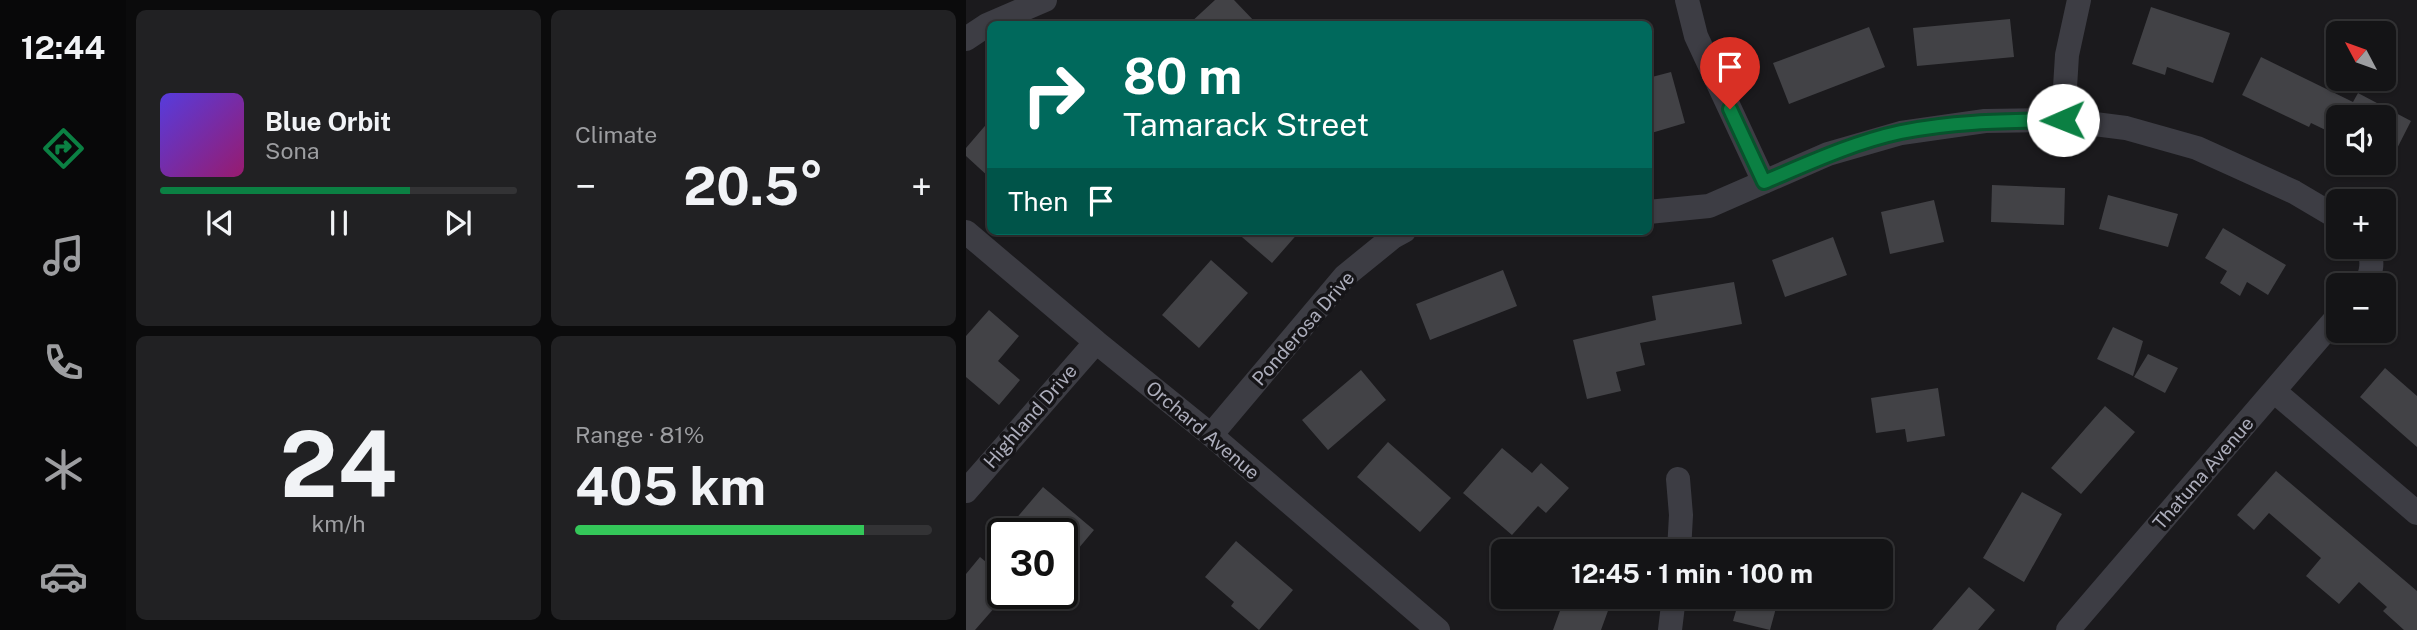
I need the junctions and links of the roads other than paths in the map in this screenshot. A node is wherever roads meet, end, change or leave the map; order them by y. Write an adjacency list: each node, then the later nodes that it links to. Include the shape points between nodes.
1 (1045, 0): 4 (street)
2 (1687, 0): 8 (street, via 1696,36)
3 (2080, 0): 7 (street, via 2067,55)
4 (996, 21)
5 (987, 25): 6 (street)
6 (966, 39)
7 (2063, 120): 8 (street, via 1985,121 1901,132 1828,154); 9 (street, via 2126,128 2197,148)
8 (1764, 182): 10 (street, via 1709,206)
9 (2326, 211)
10 (1652, 212)
11 (966, 232): 14 (street, Orchard Avenue)
12 (1397, 235): 16 (street, Ponderosa Drive, via 1345,276)
13 (2326, 330): 15 (street, Thatuna Avenue)
14 (1096, 342): 16 (street, Orchard Avenue); 18 (street, Highland Drive)
15 (2274, 391): 19 (street); 24 (street, Thatuna Avenue)
16 (1211, 435): 22 (street, Orchard Avenue)
17 (1678, 479): 20 (street)
18 (966, 491)
19 (2417, 513)
20 (1680, 539)
21 (1673, 609): 23 (street)
22 (1438, 630)
23 (1670, 630)
24 (2068, 630)

